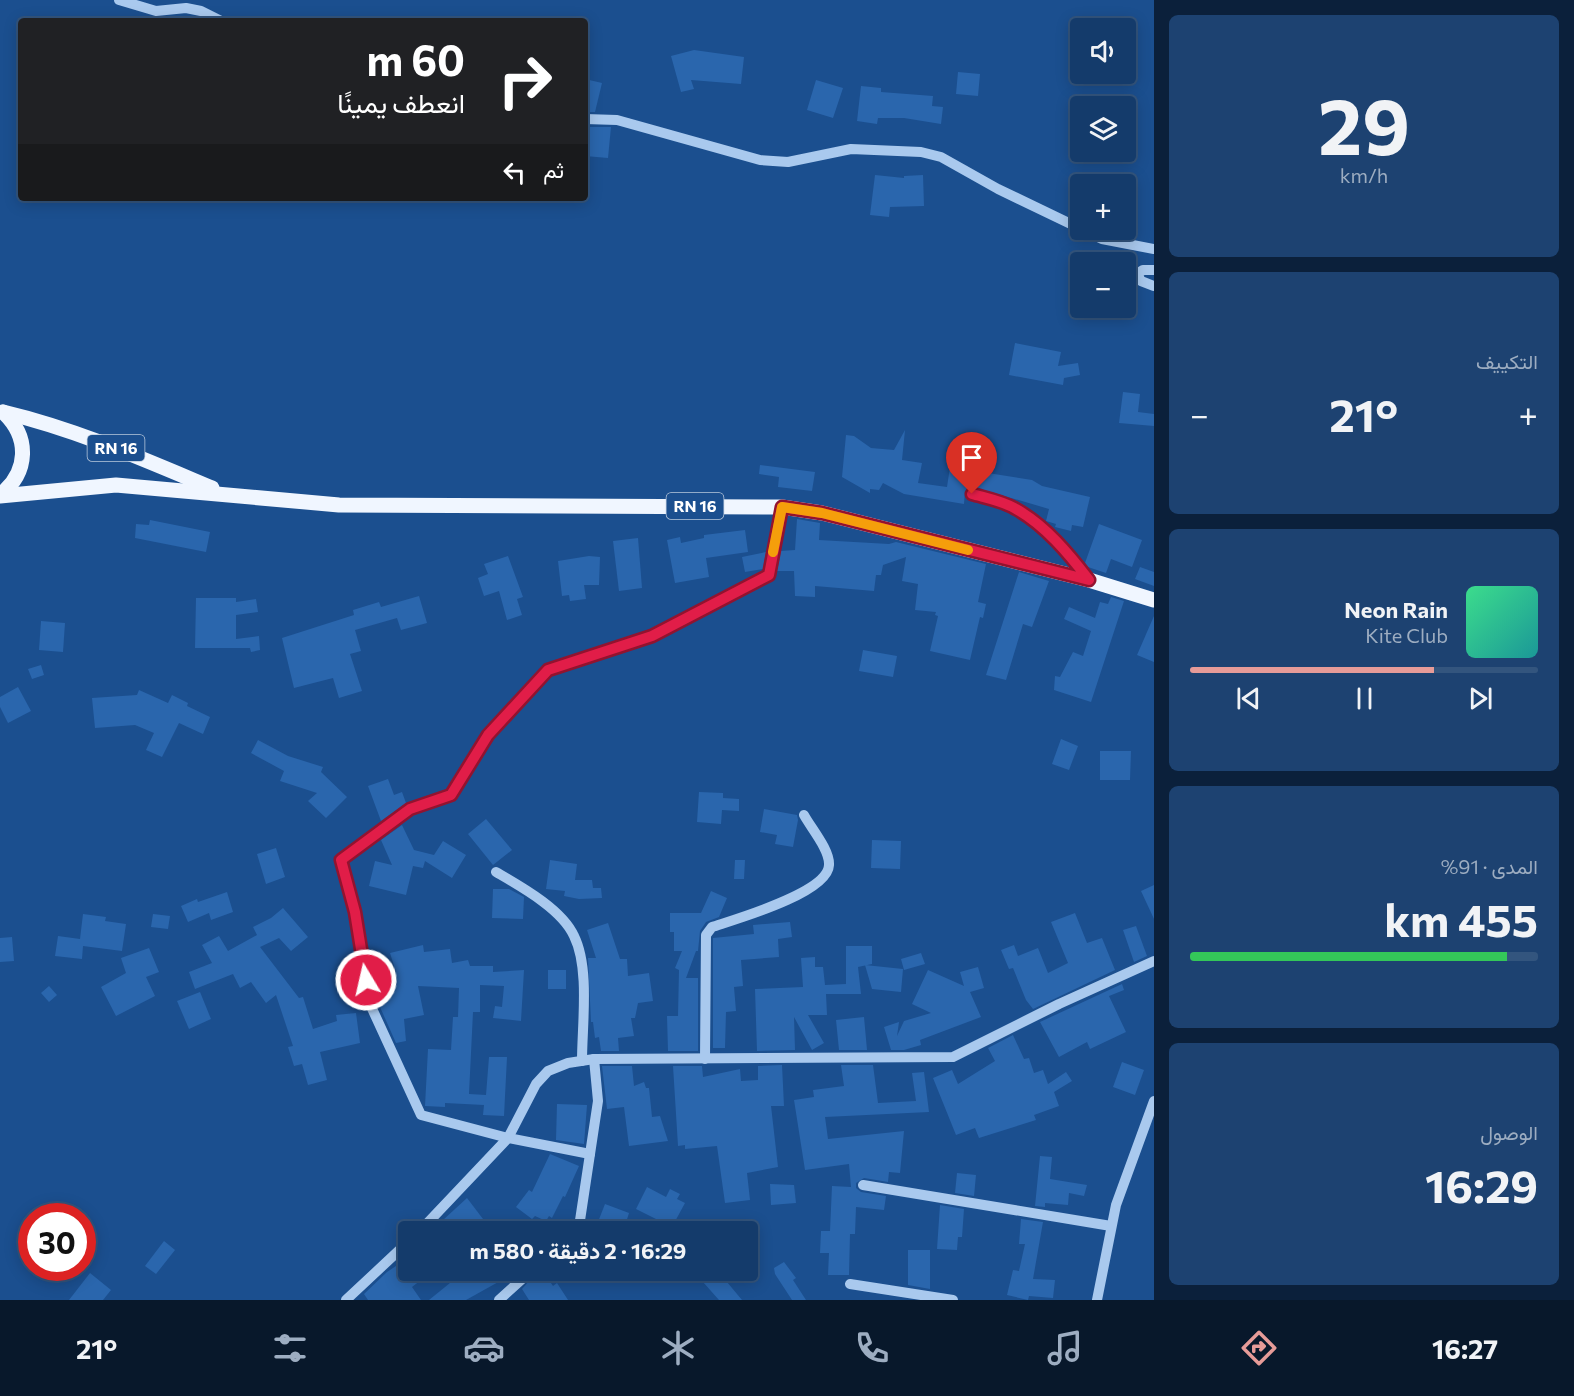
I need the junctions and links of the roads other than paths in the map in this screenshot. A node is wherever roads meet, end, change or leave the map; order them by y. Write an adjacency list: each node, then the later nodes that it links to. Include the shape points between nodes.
1 (119, 0): 2 (street, via 156,11 194,10)
2 (214, 18)
3 (588, 119): 4 (street, via 617,120 760,160 788,162 851,149 921,152 941,157 1094,236)
4 (1154, 249)
5 (1154, 270): 6 (street, via 1137,274 1144,284)
6 (1154, 286)
7 (1, 412): 8 (main road, RN 16, via 90,438); 10 (main road, via 19,431 24,455 17,478)
8 (226, 493): 10 (main road, RN 16, via 116,485); 11 (main road, RN 16, via 339,505)
9 (972, 494): 12 (street, via 1014,507 1034,521)
10 (0, 496)
11 (782, 507): 12 (main road, RN 16, via 822,513); 21 (street, via 769,575 652,636 548,670 488,735 451,795 410,809 341,860 355,912 369,1002 421,1116)
12 (1089, 580): 13 (main road, RN 16)
13 (1154, 600)
14 (804, 815): 18 (street, via 829,859 825,876 771,907 712,927 706,935)
15 (496, 872): 19 (street, via 538,897 573,933 582,963)
16 (1154, 961): 18 (street, via 953,1057)
17 (594, 1059): 18 (street); 19 (street); 22 (street, via 598,1101)
18 (705, 1059)
19 (582, 1061): 21 (street, via 548,1071 536,1084)
20 (1154, 1101): 26 (street)
21 (508, 1138): 22 (street); 24 (street)
22 (590, 1154): 25 (street)
23 (863, 1185): 26 (street)
24 (429, 1221)
25 (580, 1221)
26 (1112, 1226): 33 (street)
27 (398, 1251): 30 (street)
28 (520, 1281): 31 (street)
29 (850, 1284): 32 (street)
30 (346, 1300)
31 (499, 1300)
32 (953, 1300)
33 (1097, 1300)

